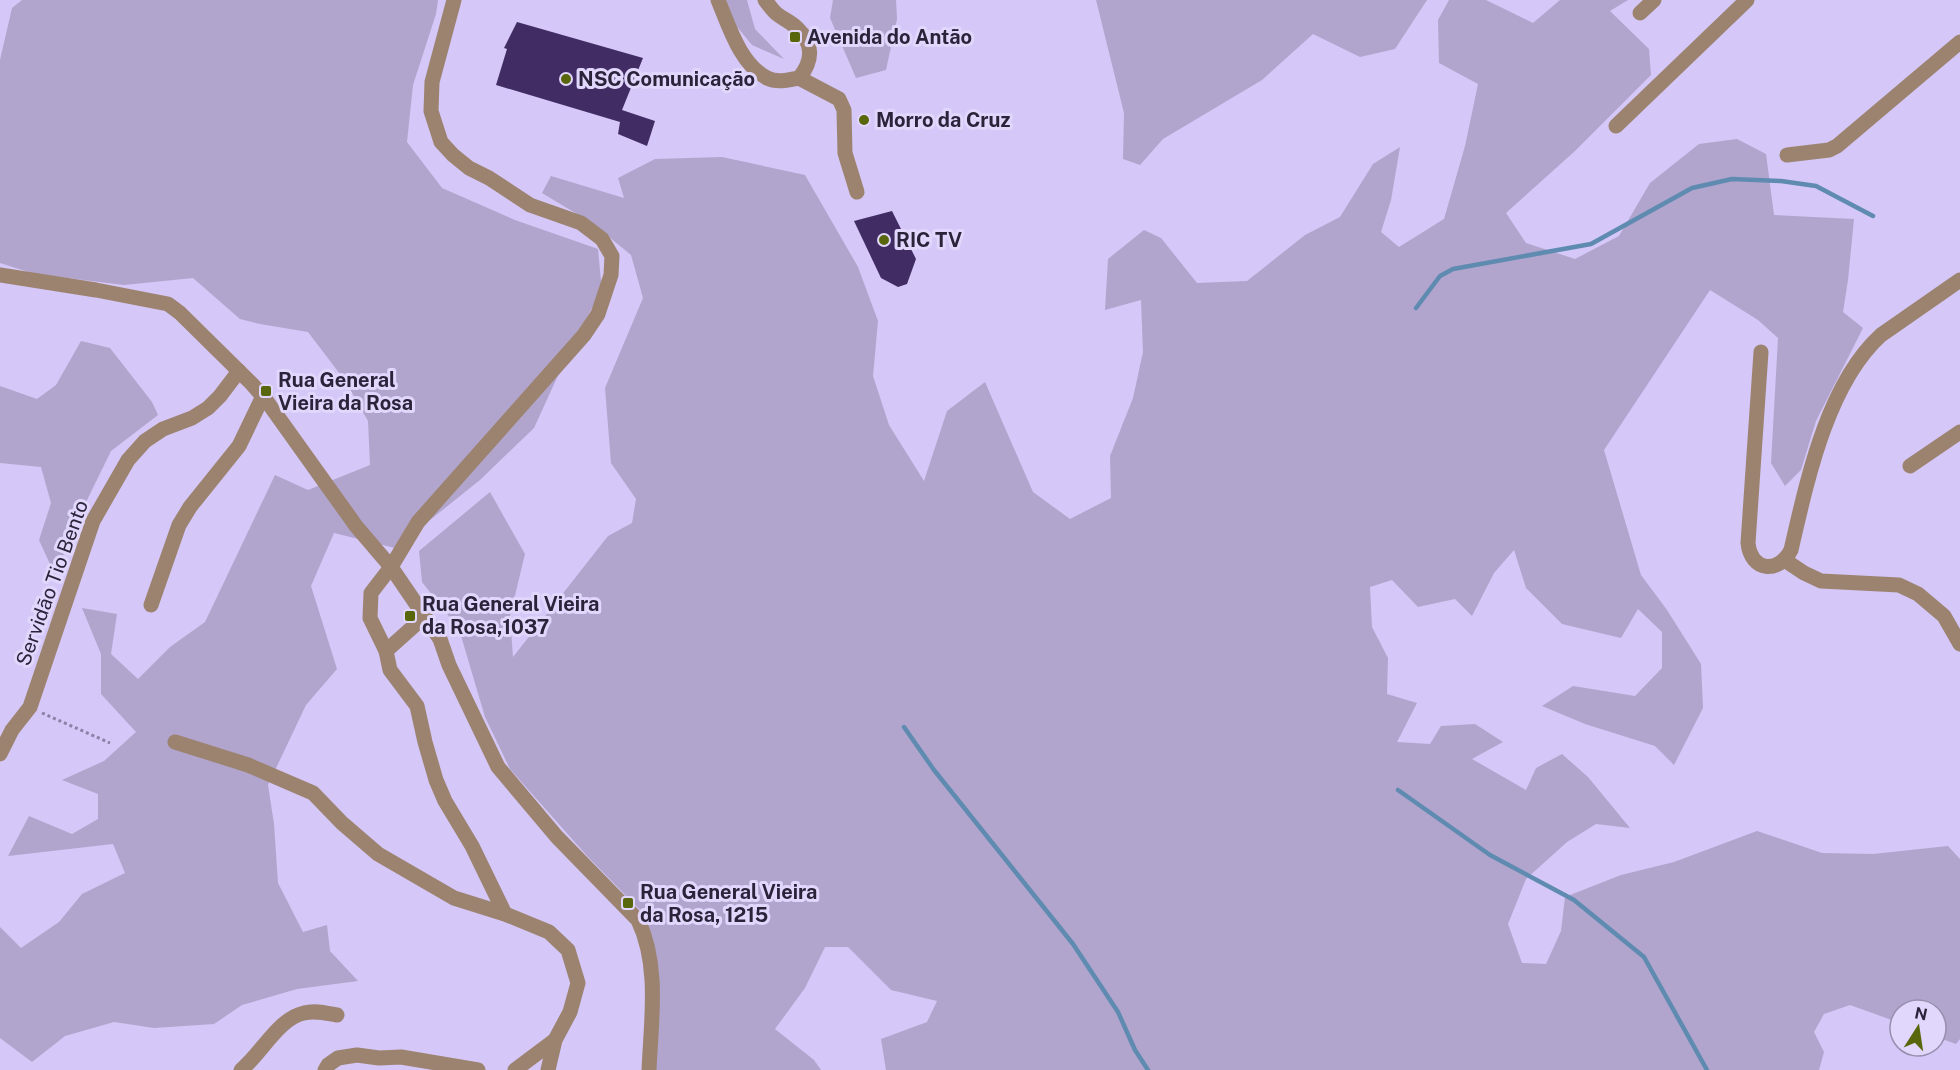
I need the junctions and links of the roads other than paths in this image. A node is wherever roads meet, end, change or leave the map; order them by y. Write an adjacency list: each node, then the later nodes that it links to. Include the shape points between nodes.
1 (454, 0): 20 (street, via 432,82 431,111 441,142 469,168 530,205 581,223 602,240 612,256 611,275 597,314 584,335 418,522)
2 (718, 0): 8 (street, via 738,48 755,69 781,81)
3 (765, 0): 8 (street, via 798,28 807,42 811,58)
4 (1654, 0): 6 (street)
5 (1747, 0): 9 (street)
6 (1640, 13)
7 (1960, 42): 10 (street, via 1837,146)
8 (799, 78): 11 (street, via 839,99 844,110 845,153)
9 (1616, 126)
10 (1787, 155)
11 (857, 192)
12 (0, 275): 15 (street, via 168,304)
13 (1960, 280): 19 (street, via 1881,335 1857,361 1820,440)
14 (1761, 352): 19 (street, via 1749,554 1765,566)
15 (239, 370): 16 (street); 26 (street, Servidão Tio Bento, via 208,408 163,429 128,460 93,521 30,707)
16 (263, 396): 20 (street, via 356,526); 21 (street, via 239,446 179,525)
17 (1960, 432): 18 (street)
18 (1911, 466)
19 (1786, 561): 23 (street, via 1821,580 1899,585 1918,594 1944,616)
20 (391, 567): 22 (street); 24 (street, via 371,593 370,618)
21 (151, 605)
22 (425, 616): 24 (street); 35 (street, via 440,639 453,675 498,766 558,837 638,920 650,957 652,982)
23 (1960, 644)
24 (386, 651): 27 (street, via 390,670 417,706 445,801)
25 (175, 742): 27 (street, via 248,765 313,793 378,854 454,898)
26 (0, 754)
27 (506, 914): 29 (street, via 549,932 568,950 578,983 570,1012)
28 (337, 1015): 30 (street, via 302,1013 275,1033)
29 (555, 1040): 33 (street); 34 (street)
30 (241, 1070)
31 (326, 1070): 32 (street, via 338,1058 357,1055 401,1057)
32 (478, 1070)
33 (515, 1070)
34 (548, 1070)
35 (649, 1070)

